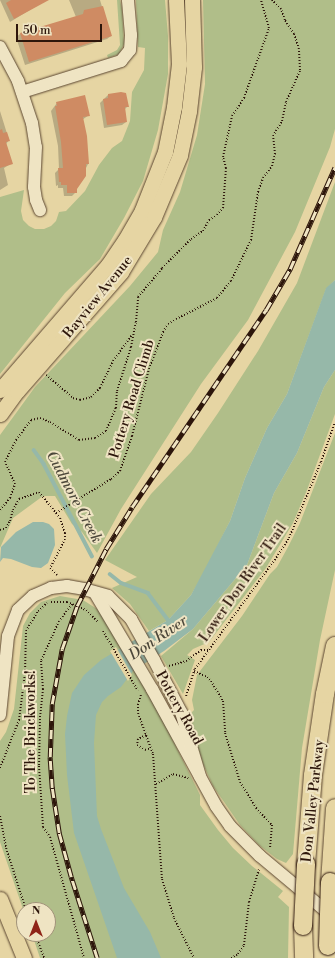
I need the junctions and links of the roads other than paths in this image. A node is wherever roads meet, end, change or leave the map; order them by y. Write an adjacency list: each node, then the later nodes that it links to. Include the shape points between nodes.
1 (128, 0): 5 (street, via 130,50 121,61)
2 (176, 0): 7 (main road, Bayview Avenue, via 179,64 174,107 165,152 142,210 126,240 108,265)
3 (192, 0): 8 (main road, Bayview Avenue, via 194,67 189,111 180,155 154,217 121,272)
4 (0, 47): 5 (street)
5 (22, 92): 6 (street, via 35,136 34,187)
6 (40, 210)
7 (0, 390)
8 (0, 414)
9 (95, 593): 11 (street, Pottery Road, via 77,587 52,588 33,596 18,610 8,636); 12 (street, Pottery Road); 12 (street, Pottery Road, via 108,596 131,619 159,663 181,712)
10 (335, 646): 18 (highway, Don Valley Parkway, bridge, via 313,775 306,864)
11 (0, 715)
12 (200, 776): 15 (street, Pottery Road, via 230,826 261,863)
13 (335, 808): 16 (highway, Don Valley Parkway, bridge)
14 (0, 899): 17 (main road)
15 (335, 919)
16 (328, 952)
17 (24, 958)
18 (304, 958)

